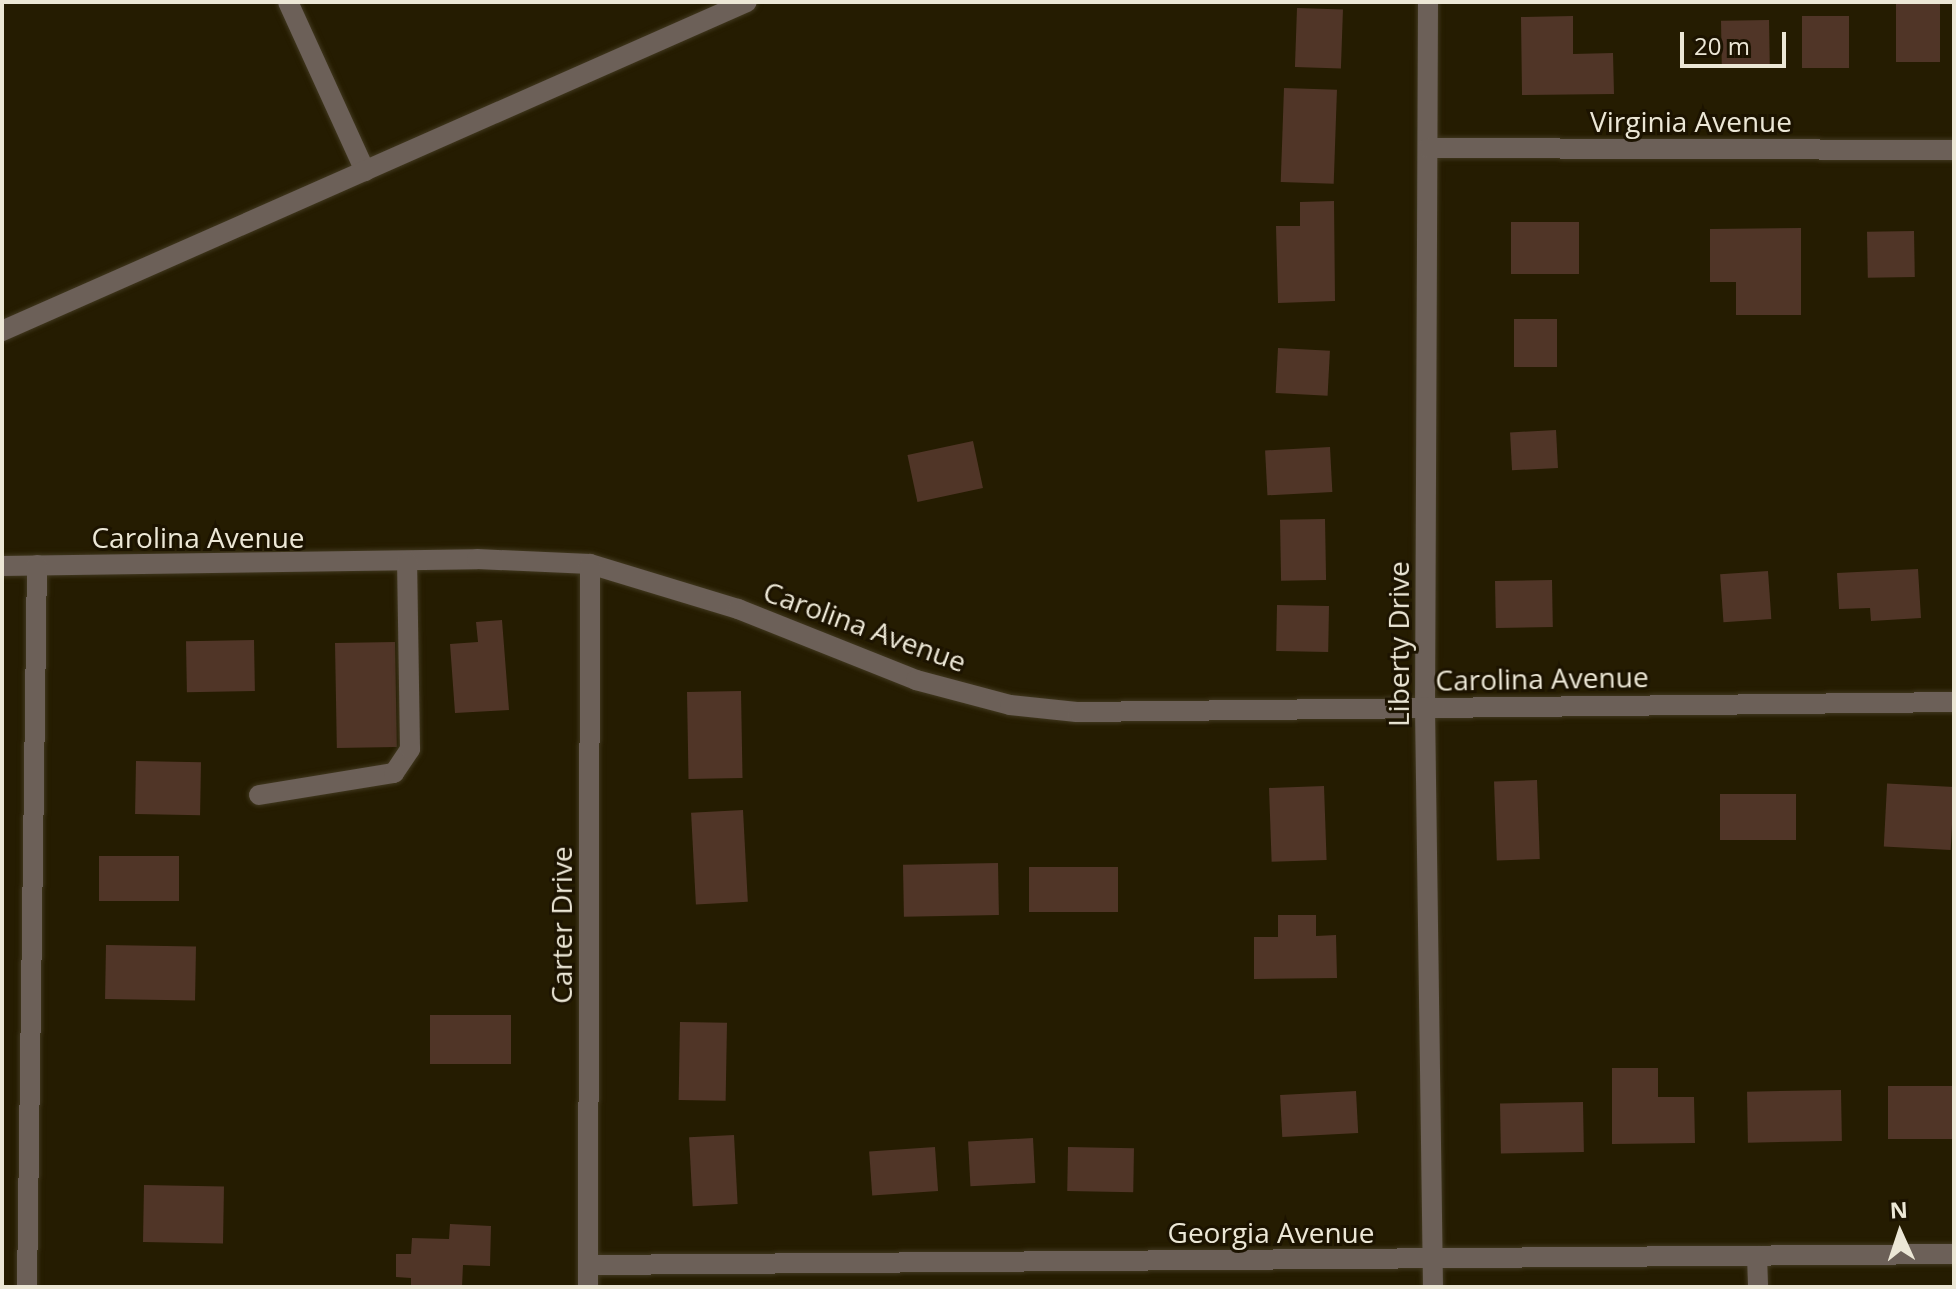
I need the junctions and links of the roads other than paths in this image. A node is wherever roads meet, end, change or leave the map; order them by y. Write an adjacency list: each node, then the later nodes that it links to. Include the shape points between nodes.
1 (288, 2): 6 (street)
2 (747, 2): 6 (street)
3 (1428, 2): 4 (street, Liberty Drive)
4 (1428, 148): 5 (street, Virginia Avenue); 13 (street, Liberty Drive)
5 (1954, 150)
6 (365, 171): 7 (street)
7 (2, 331)
8 (407, 562): 9 (street, Carolina Avenue); 10 (street, Carolina Avenue); 14 (street, via 410,749 394,773)
9 (590, 564): 13 (street, Carolina Avenue, via 738,609 916,680 1010,705 1077,712); 18 (street, Carter Drive)
10 (37, 565): 11 (street, Carolina Avenue); 19 (street)
11 (2, 566)
12 (1954, 702): 13 (street, Carolina Avenue)
13 (1425, 707): 17 (street, Liberty Drive)
14 (259, 795)
15 (1954, 1254): 16 (street, Georgia Avenue)
16 (1757, 1256): 17 (street, Georgia Avenue); 22 (street)
17 (1432, 1258): 18 (street, Georgia Avenue); 21 (street, Liberty Drive)
18 (589, 1265): 20 (street, Carter Drive)
19 (27, 1287)
20 (588, 1287)
21 (1433, 1287)
22 (1758, 1287)

